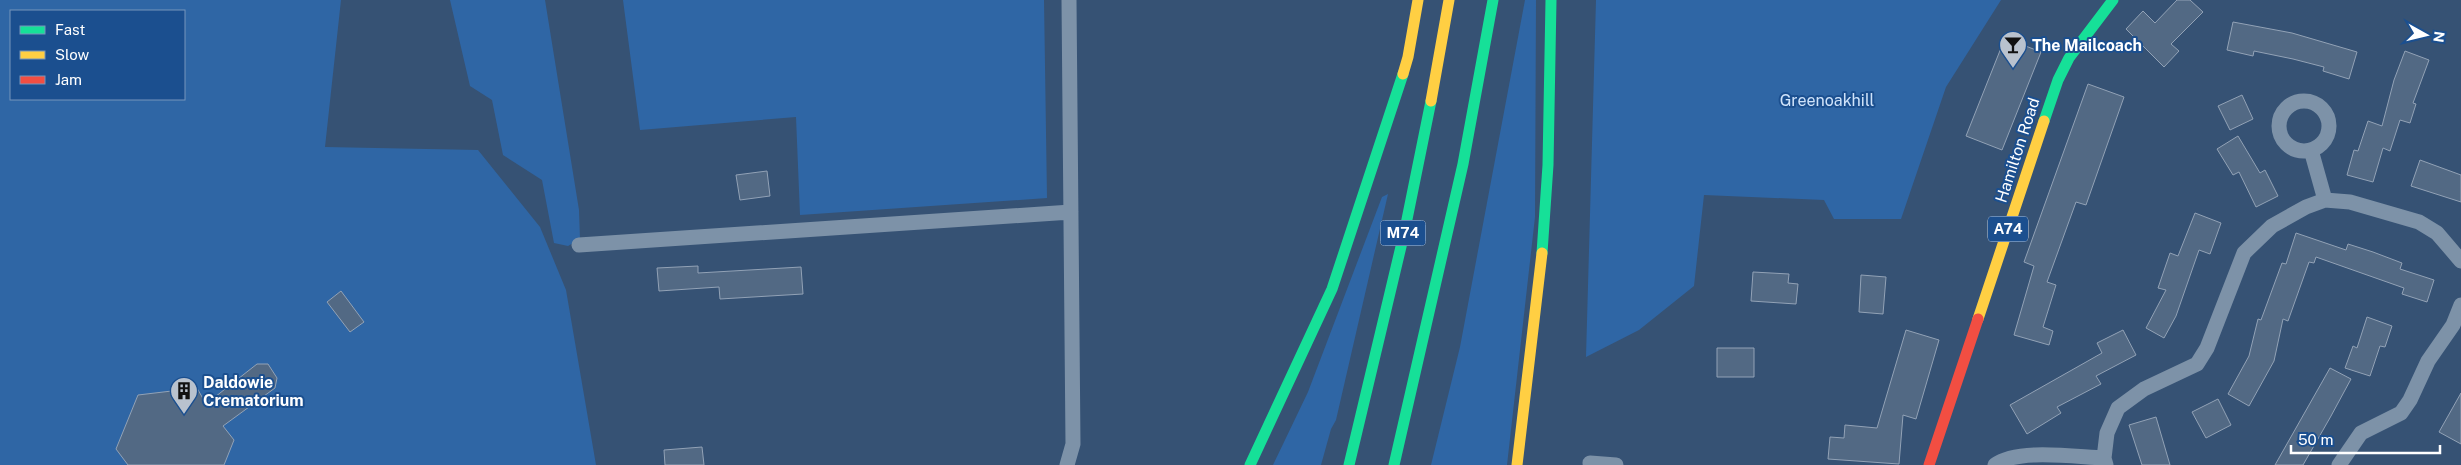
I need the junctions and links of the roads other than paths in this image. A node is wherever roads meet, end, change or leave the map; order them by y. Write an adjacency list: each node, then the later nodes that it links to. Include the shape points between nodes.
1 (1069, 0): 13 (street)
2 (1406, 0): 8 (main road)
3 (1418, 0): 11 (main road, via 1408,57)
4 (1449, 0): 21 (main road, M74, via 1417,167)
5 (1493, 0): 22 (main road, M74, via 1463,164)
6 (1551, 0): 23 (main road, via 1551,99 1545,220 1536,325)
7 (2113, 0): 25 (main road, Hamilton Road / A74, via 2069,58 2058,80)
8 (1401, 28)
9 (1396, 56): 11 (main road, M74)
10 (2312, 150): 12 (street)
11 (1375, 162): 20 (main road, M74, via 1332,289)
12 (2325, 200): 15 (street, via 2350,202 2419,222 2437,234); 17 (street, via 2306,206 2272,226 2244,253 2207,348 2197,364 2144,389 2118,408 2107,433)
13 (1071, 212): 14 (street); 19 (street, via 1073,444)
14 (579, 245)
15 (2461, 261)
16 (2461, 305): 27 (street, via 2453,325 2428,361 2410,400 2400,413 2361,434)
17 (2105, 461): 26 (street, via 2022,456 2002,460)
18 (1590, 463): 24 (street)
19 (1067, 465)
20 (1250, 465)
21 (1349, 465)
22 (1394, 465)
23 (1517, 465)
24 (1616, 465)
25 (1929, 465)
26 (1996, 465)
27 (2339, 465)

